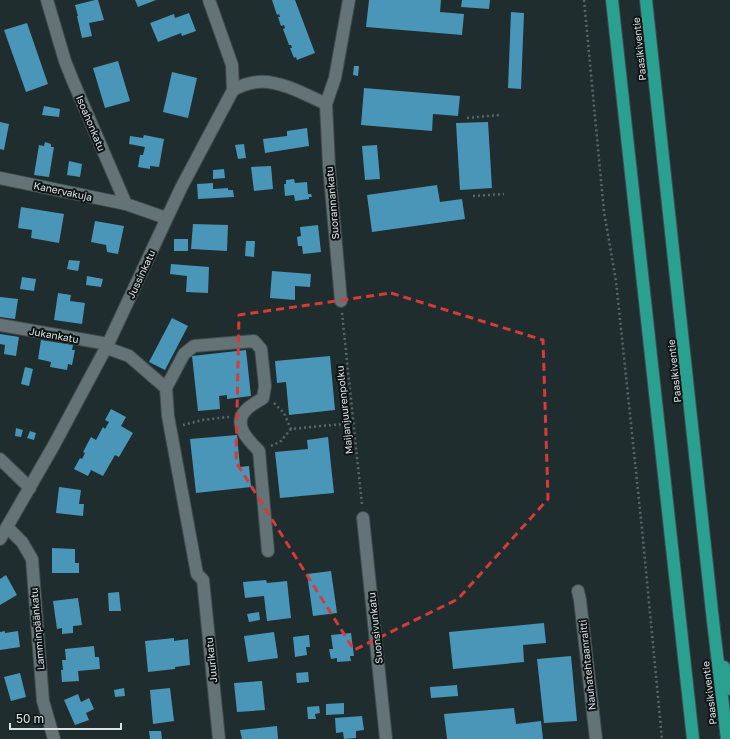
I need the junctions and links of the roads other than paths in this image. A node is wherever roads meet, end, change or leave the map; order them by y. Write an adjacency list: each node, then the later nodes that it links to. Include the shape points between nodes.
1 (47, 0): 9 (street, Isoahonkatu, via 70,74)
2 (209, 0): 6 (street, via 232,65)
3 (349, 0): 7 (street, Suorannankatu, via 335,78)
4 (612, 0): 28 (highway)
5 (646, 0): 22 (highway, Paasikiventie)
6 (233, 90): 7 (street, via 257,82 271,82); 10 (street, Jussinkatu)
7 (326, 104): 11 (street, Suorannankatu, via 329,173)
8 (0, 178): 9 (street, Kanervakuja)
9 (126, 204): 10 (street)
10 (166, 218): 13 (street, Jussinkatu)
11 (341, 301)
12 (0, 325): 13 (street, Jukankatu)
13 (108, 346): 14 (street, Jukankatu, via 129,356); 16 (street, Jussinkatu)
14 (166, 388): 20 (street, via 184,354 194,346 254,341 261,349 265,386 262,398 246,410 240,419 246,439 258,450); 25 (street, Juurikatu, via 168,416 197,574 203,580)
15 (0, 459): 16 (street)
16 (30, 488): 18 (street, Jussinkatu)
17 (363, 518): 26 (street, Suonsivunkatu)
18 (7, 527): 19 (street, Jussinkatu); 24 (street, Lamminpäänkatu, via 22,542 32,559 43,701)
19 (0, 539)
20 (268, 551)
21 (578, 591): 27 (street, Nauhatehtaanraitti)
22 (713, 621): 23 (highway); 29 (highway, Paasikiventie)
23 (730, 689)
24 (54, 739)
25 (219, 739)
26 (386, 739)
27 (596, 739)
28 (692, 739)
29 (727, 739)

